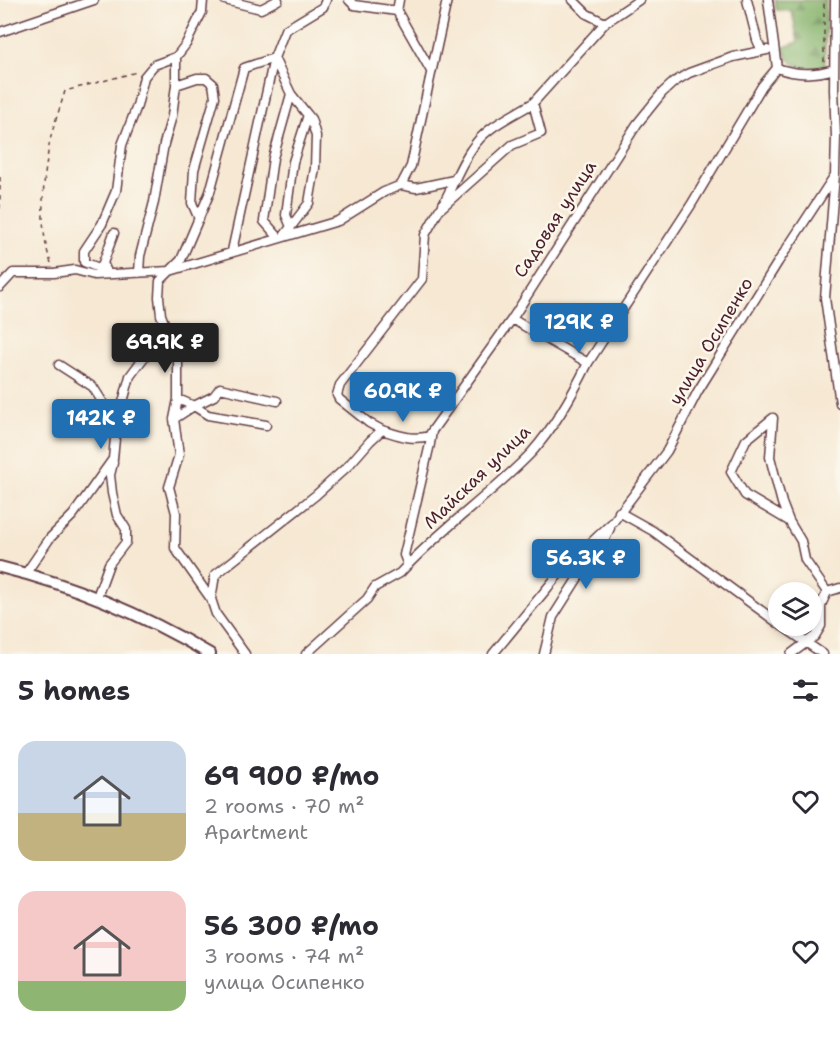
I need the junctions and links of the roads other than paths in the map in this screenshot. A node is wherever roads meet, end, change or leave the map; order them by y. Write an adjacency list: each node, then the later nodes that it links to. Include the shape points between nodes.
1 (94, 0): 16 (street)
2 (203, 0): 19 (street, via 202,12)
3 (225, 0): 4 (street, via 261,9)
4 (278, 0)
5 (326, 0): 20 (street, via 323,7 285,30)
6 (349, 0): 14 (street, via 354,5)
7 (399, 0): 14 (street)
8 (447, 0): 23 (street)
9 (573, 0): 15 (street, via 587,14)
10 (639, 0): 15 (street)
11 (747, 0): 18 (street)
12 (768, 0): 17 (street)
13 (835, 0): 22 (street)
14 (397, 11): 23 (street)
15 (605, 23): 27 (street)
16 (0, 32)
17 (774, 50): 18 (street, Садовая улица); 21 (street)
18 (762, 51): 46 (street, Садовая улица, via 689,74 662,93 637,124)
19 (176, 57): 24 (street); 41 (street, via 154,65 144,77 122,145 116,191 102,224 84,251 84,262)
20 (274, 58): 26 (street); 34 (street, via 244,68); 39 (street)
21 (777, 68): 22 (street, via 789,73); 48 (street, Майская улица)
22 (834, 69): 25 (street)
23 (431, 71): 32 (street, via 411,166)
24 (176, 85): 34 (street, via 197,78 206,78 213,84 215,97 194,170 192,203); 43 (street)
25 (837, 91): 29 (street)
26 (291, 94): 28 (street); 37 (street, via 273,158 264,221)
27 (533, 103): 31 (street, via 476,142); 33 (street, via 541,133 512,145)
28 (308, 115): 35 (street, via 293,162 286,215); 35 (street, via 316,136 315,168 309,203)
29 (838, 145): 30 (street)
30 (836, 175): 38 (street); 60 (street, улица Осипенко, via 698,391 667,451)
31 (454, 180): 32 (street, via 416,188); 33 (street)
32 (401, 185): 37 (street, via 338,221)
33 (440, 210): 57 (street, via 425,235 423,279 340,385 339,399)
34 (199, 219): 42 (street, via 181,260)
35 (291, 227): 37 (street)
36 (114, 233): 41 (street, via 103,262)
37 (281, 237): 39 (street)
38 (831, 247): 40 (street); 52 (street, via 825,298)
39 (232, 251): 42 (street)
40 (840, 251)
41 (106, 271): 44 (street)
42 (170, 271): 43 (street); 47 (street, via 160,280 161,315)
43 (139, 273): 44 (street)
44 (116, 275): 45 (street, via 75,270 13,273)
45 (0, 287)
46 (512, 319): 48 (street); 58 (street, Садовая улица)
47 (166, 328): 50 (street, via 178,358); 55 (street, via 130,376)
48 (588, 363): 63 (street, Майская улица, via 559,416 532,451)
49 (59, 365): 55 (street, via 93,387)
50 (178, 399): 53 (street); 54 (street)
51 (277, 401): 53 (street, via 220,388 214,396)
52 (840, 403)
53 (194, 406): 54 (street); 56 (street, via 208,415)
54 (174, 419): 69 (street, via 178,454 169,487 176,513 175,548)
55 (117, 425): 59 (street)
56 (266, 425)
57 (382, 430): 58 (street, via 419,439); 69 (street, via 316,495 215,575)
58 (432, 431): 63 (street, Садовая улица, via 404,555)
59 (113, 459): 65 (street); 68 (street, via 112,493 117,515 126,529 126,542 109,564)
60 (619, 512): 62 (street, улица Осипенко); 70 (street, via 653,531)
61 (789, 521): 61 (street, via 770,457 773,418 746,440 731,472 745,495); 67 (street, via 801,541 805,560)
62 (613, 522): 76 (street, улица Осипенко, via 563,569); 77 (street, улица Осипенко, via 553,617)
63 (408, 565): 75 (street, Майская улица, via 375,587 367,599)
64 (0, 567): 65 (main road)
65 (26, 573): 68 (main road)
66 (840, 588): 67 (street)
67 (826, 592): 72 (street, via 821,605 821,626)
68 (97, 597): 73 (main road)
69 (211, 598): 74 (street, via 216,614)
70 (768, 615)
71 (796, 636): 72 (street)
72 (806, 643): 78 (street); 79 (street)
73 (210, 654)
74 (245, 654)
75 (306, 654)
76 (494, 654)
77 (544, 654)
78 (790, 654)
79 (823, 654)

